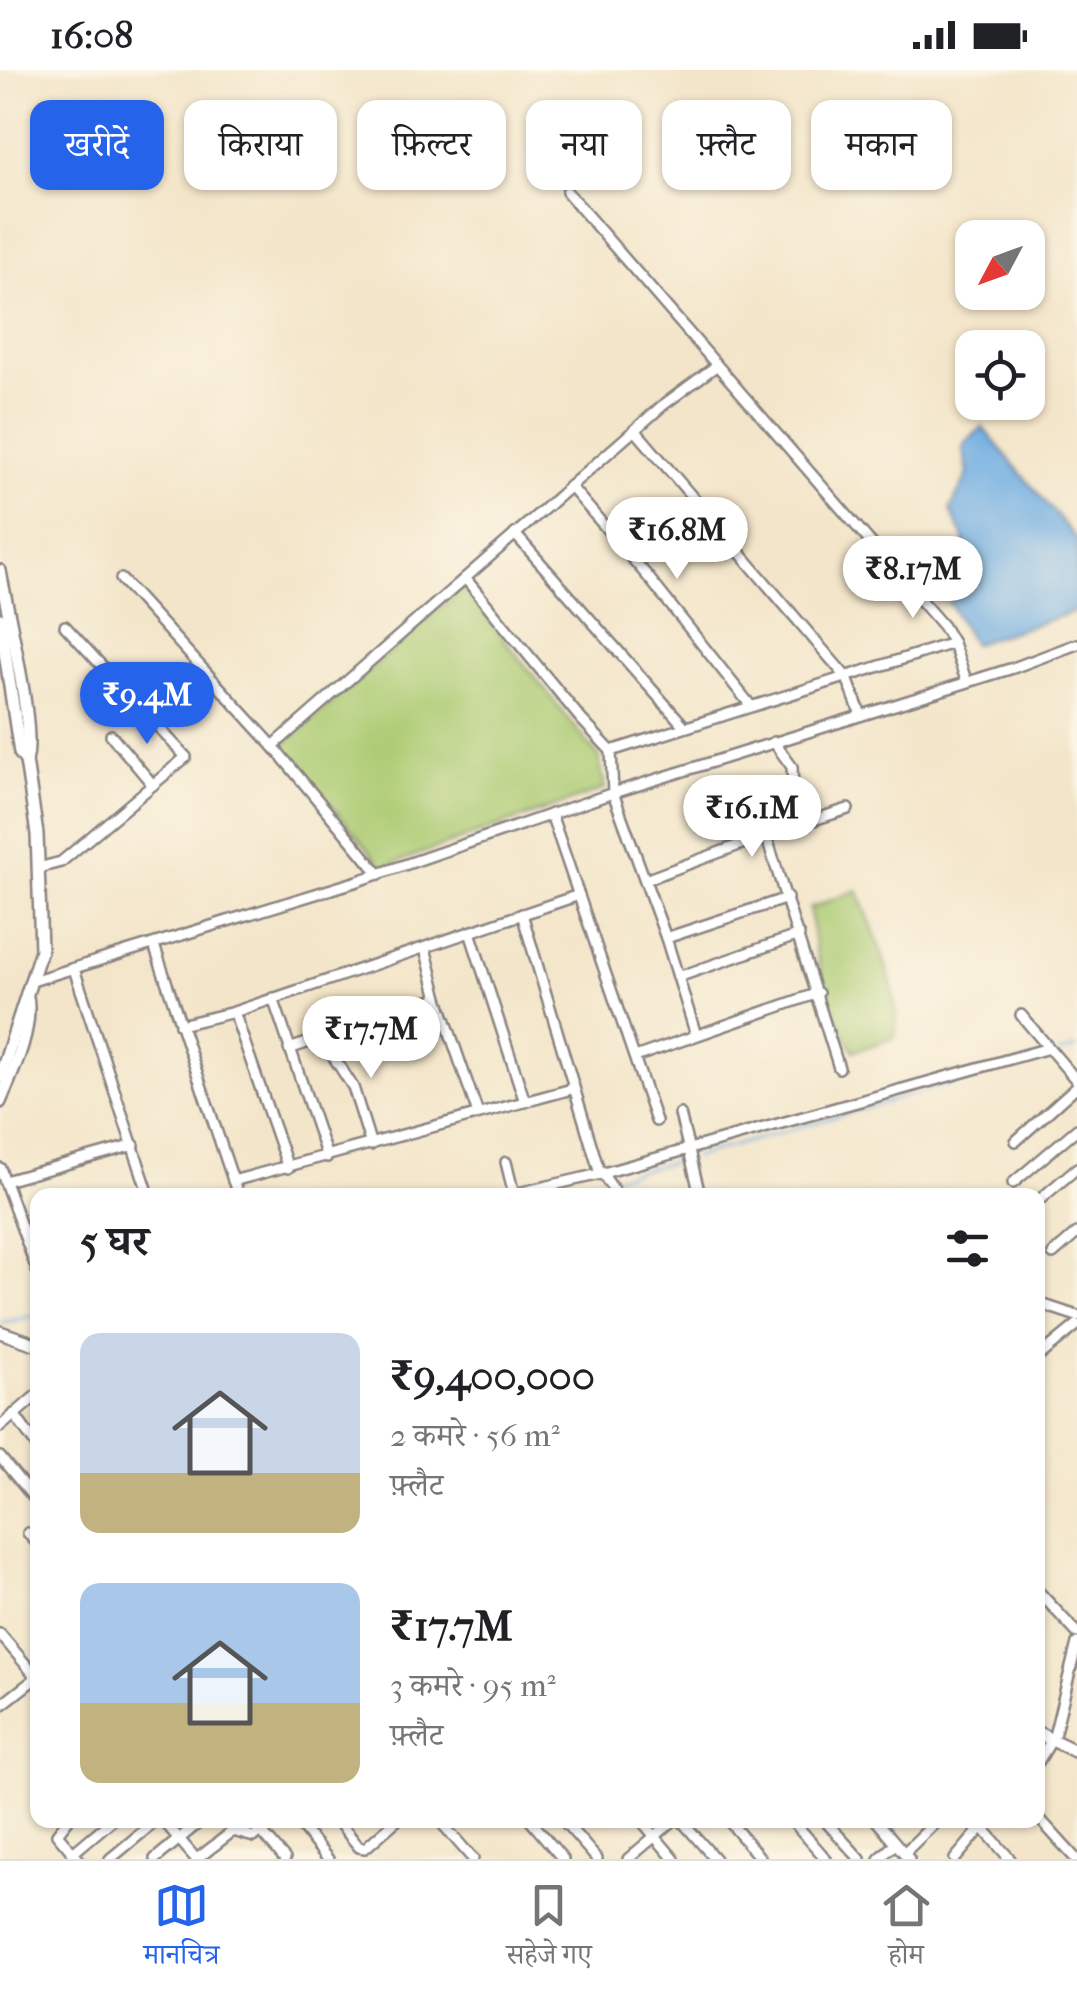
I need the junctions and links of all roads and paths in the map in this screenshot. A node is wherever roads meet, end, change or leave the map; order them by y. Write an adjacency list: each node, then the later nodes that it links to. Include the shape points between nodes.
1 (567, 192): 2 (street)
2 (716, 366): 3 (street); 11 (street)
3 (634, 430): 4 (street); 13 (street)
4 (570, 486): 5 (street); 15 (street)
5 (515, 534): 7 (street); 17 (street)
6 (0, 571): 22 (street, via 26,715)
7 (465, 578): 20 (street); 21 (street)
8 (121, 579): 20 (street)
9 (0, 619): 22 (street)
10 (64, 626): 23 (street, via 186,758)
11 (953, 643): 13 (street); 14 (street)
12 (1077, 644): 14 (street)
13 (847, 678): 15 (street); 16 (street)
14 (966, 680): 16 (street)
15 (751, 706): 17 (street)
16 (862, 714): 19 (street)
17 (685, 727): 21 (street)
18 (111, 735): 23 (street)
19 (774, 742): 24 (street); 27 (street, via 792,767)
20 (273, 746): 30 (street)
21 (611, 750): 24 (street)
22 (26, 762): 29 (street)
23 (153, 785): 29 (street, via 61,862)
24 (613, 793): 26 (street); 31 (street)
25 (848, 810): 27 (street)
26 (552, 814): 30 (street); 32 (street)
27 (795, 826): 28 (street)
28 (766, 834): 31 (street); 33 (street)
29 (38, 868): 42 (street, via 42,950)
30 (379, 874): 38 (street)
31 (646, 880): 37 (street)
32 (579, 895): 34 (street); 54 (street)
33 (787, 898): 36 (street); 37 (street)
34 (522, 914): 35 (street); 58 (street)
35 (470, 932): 39 (street); 60 (street)
36 (799, 935): 41 (street); 43 (street)
37 (666, 938): 41 (street)
38 (154, 945): 40 (street); 49 (street)
39 (425, 948): 45 (street); 46 (street)
40 (74, 968): 42 (street); 67 (street)
41 (678, 977): 50 (street)
42 (32, 981): 44 (street)
43 (818, 993): 50 (street); 55 (street)
44 (27, 997): 56 (street); 59 (street, via 21,1043)
45 (273, 998): 47 (street); 52 (street)
46 (438, 998): 51 (street); 61 (street)
47 (234, 1012): 49 (street); 72 (street)
48 (1021, 1014): 53 (street)
49 (180, 1025): 76 (street)
50 (696, 1035): 54 (street)
51 (322, 1039): 52 (street); 66 (street, via 353,1088)
52 (289, 1050): 69 (street)
53 (1053, 1053): 57 (street); 68 (street)
54 (635, 1057): 63 (street)
55 (839, 1068)
56 (0, 1077)
57 (1077, 1084): 65 (street)
58 (572, 1089): 60 (street); 74 (street)
59 (0, 1102)
60 (526, 1102): 61 (street)
61 (478, 1114): 66 (street)
62 (680, 1114): 68 (street)
63 (656, 1121)
64 (1077, 1129): 77 (street)
65 (1016, 1141)
66 (372, 1145): 69 (street)
67 (134, 1146): 75 (street); 78 (street)
68 (690, 1155): 74 (street); 83 (street)
69 (326, 1157): 72 (street)
70 (506, 1162): 80 (street)
71 (0, 1168): 75 (street)
72 (288, 1168): 76 (street)
73 (1077, 1168): 84 (street)
74 (603, 1176): 81 (street); 82 (street)
75 (6, 1181): 86 (street)
76 (232, 1181): 79 (street)
77 (1013, 1184)
78 (147, 1188)
79 (235, 1188)
80 (512, 1188)
81 (547, 1188)
82 (612, 1188)
83 (698, 1188)
84 (1045, 1196)
85 (1077, 1234): 87 (street)
86 (30, 1250)
87 (1053, 1254)
88 (1045, 1305): 89 (street)
89 (1077, 1316)
90 (1077, 1326): 93 (street)
91 (0, 1332): 92 (street)
92 (30, 1341)
93 (1045, 1351)
94 (30, 1401): 95 (street)
95 (14, 1414): 96 (street); 97 (street)
96 (0, 1426)
97 (30, 1437)
98 (0, 1457): 99 (street)
99 (30, 1493)
100 (1045, 1599): 102 (street)
101 (0, 1634): 104 (street)
102 (1077, 1634)
103 (1077, 1643): 110 (street)
104 (10, 1645): 105 (street); 106 (street)
105 (0, 1653)
106 (30, 1669)
107 (30, 1683): 108 (street)
108 (0, 1706)
109 (1045, 1736): 110 (street)
110 (1052, 1740): 111 (street); 112 (street)
111 (1045, 1751)
112 (1077, 1752)
113 (1045, 1824): 163 (street)
114 (61, 1828): 143 (street, via 57,1832)
115 (104, 1828): 143 (street)
116 (150, 1828): 146 (street)
117 (169, 1828): 140 (street)
118 (192, 1828): 140 (street)
119 (242, 1828): 137 (street)
120 (265, 1828): 138 (street)
121 (303, 1828): 150 (street)
122 (343, 1828): 142 (street)
123 (389, 1828): 142 (street)
124 (446, 1828): 152 (street)
125 (537, 1828): 153 (street)
126 (570, 1828): 154 (street)
127 (648, 1828): 139 (street)
128 (664, 1828): 139 (street)
129 (688, 1828): 157 (street)
130 (735, 1828): 158 (street)
131 (799, 1828): 159 (street)
132 (832, 1828): 160 (street)
133 (887, 1828): 141 (street)
134 (931, 1828): 144 (street)
135 (982, 1828): 145 (street)
136 (988, 1828): 162 (street)
137 (245, 1832): 138 (street); 148 (street, via 233,1831)
138 (261, 1832): 149 (street)
139 (655, 1836): 155 (street); 156 (street)
140 (180, 1838): 147 (street); 148 (street)
141 (896, 1844): 144 (street); 161 (street)
142 (362, 1848): 151 (street)
143 (76, 1856)
144 (906, 1856)
145 (958, 1858)
146 (110, 1859)
147 (155, 1859)
148 (196, 1859)
149 (284, 1859)
150 (328, 1859)
151 (355, 1859)
152 (473, 1859)
153 (563, 1859)
154 (597, 1859)
155 (628, 1859)
156 (674, 1859)
157 (715, 1859)
158 (761, 1859)
159 (826, 1859)
160 (860, 1859)
161 (879, 1859)
162 (1010, 1859)
163 (1076, 1859)

